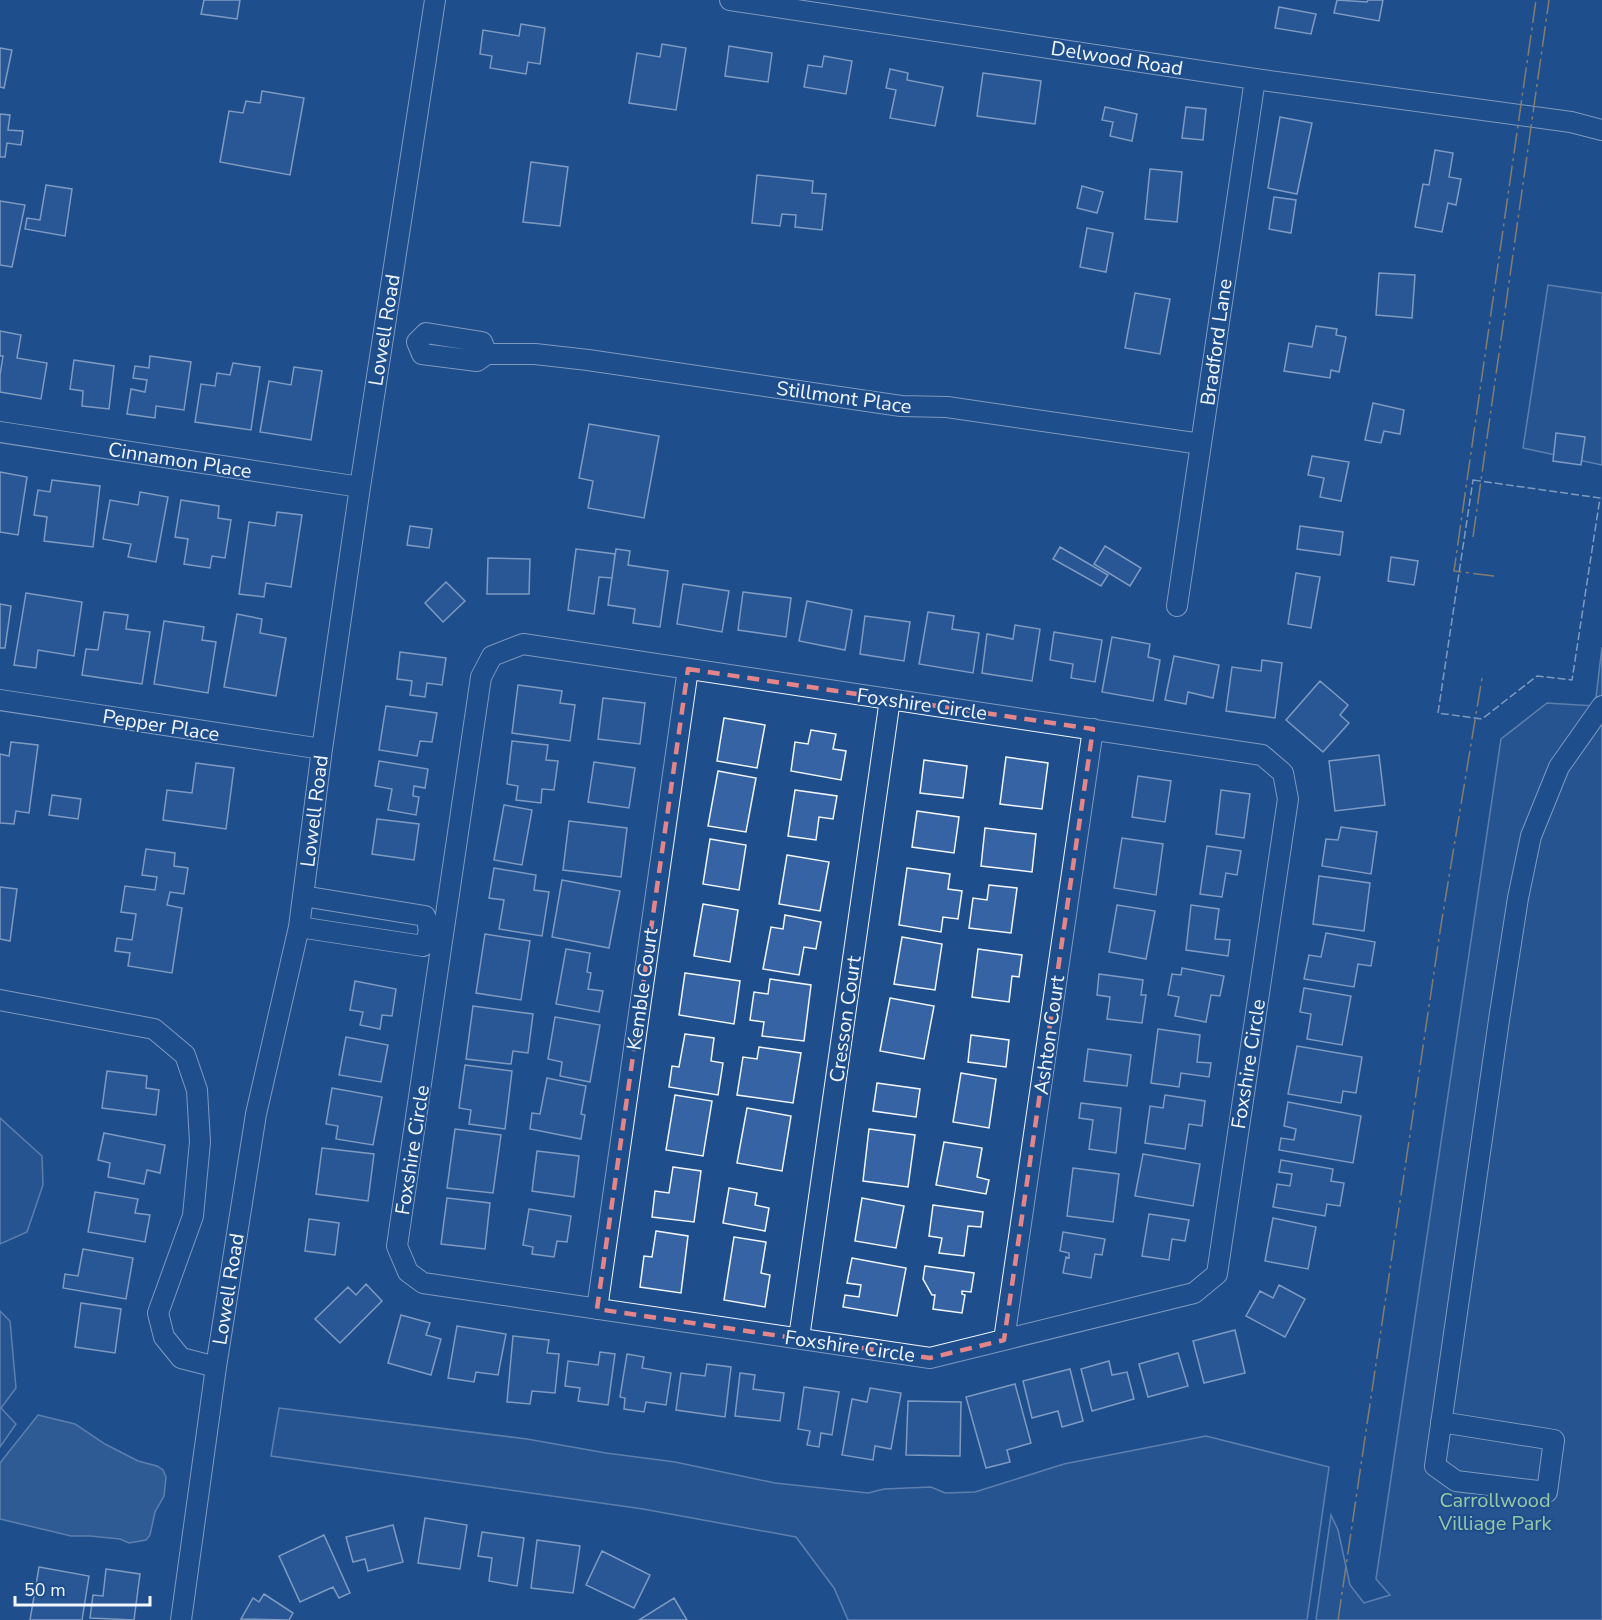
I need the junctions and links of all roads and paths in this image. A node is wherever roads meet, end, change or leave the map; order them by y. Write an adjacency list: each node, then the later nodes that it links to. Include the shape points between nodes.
1 (435, 0): 6 (street, Lowell Road)
2 (730, 0): 3 (street, Delwood Road)
3 (1255, 79): 4 (street, Delwood Road, via 1571,122); 11 (street, Bradford Lane)
4 (1602, 130)
5 (453, 337): 7 (street, Stillmont Place, via 426,333); 8 (street, Stillmont Place, via 482,342); 9 (street)
6 (384, 338): 7 (street, Stillmont Place); 12 (street, Lowell Road)
7 (417, 342): 9 (street, Stillmont Place, via 422,354)
8 (487, 354): 9 (street, Stillmont Place, via 477,361); 11 (street, Stillmont Place, via 588,360 901,406 956,408)
9 (449, 358)
10 (0, 432): 12 (street, Cinnamon Place)
11 (1201, 444): 13 (street, Bradford Lane)
12 (360, 487): 19 (street, Lowell Road)
13 (1177, 606)
14 (688, 669): 15 (street, Foxshire Circle); 22 (street, Foxshire Circle, via 523,644 492,656 481,677); 24 (street, Kemble Court)
15 (890, 699): 18 (street, Foxshire Circle); 25 (street, Cresson Court)
16 (0, 700): 19 (street, Pepper Place)
17 (1602, 706): 28 (street, via 1559,767 1531,836 1504,988)
18 (1093, 729): 26 (street, Ashton Court); 26 (street, Foxshire Circle, via 1262,755 1283,773 1288,799 1217,1274 1194,1293)
19 (322, 749): 20 (street, Lowell Road)
20 (303, 896): 21 (street, Lowell Road); 22 (street, via 425,916)
21 (299, 927): 22 (street, via 423,946); 27 (street, Lowell Road, via 256,1114)
22 (436, 934): 24 (street, Foxshire Circle, via 397,1246 408,1272 423,1283)
23 (0, 1000): 27 (street, via 154,1029 185,1055 197,1090 200,1142 193,1216 158,1313 164,1337 181,1358)
24 (597, 1308): 25 (street, Foxshire Circle)
25 (800, 1338): 26 (street, Foxshire Circle, via 930,1358)
26 (1004, 1341)
27 (216, 1367): 29 (street, Lowell Road)
28 (1441, 1422): 28 (street, via 1435,1466 1456,1481 1547,1492 1554,1440)
29 (181, 1620)

